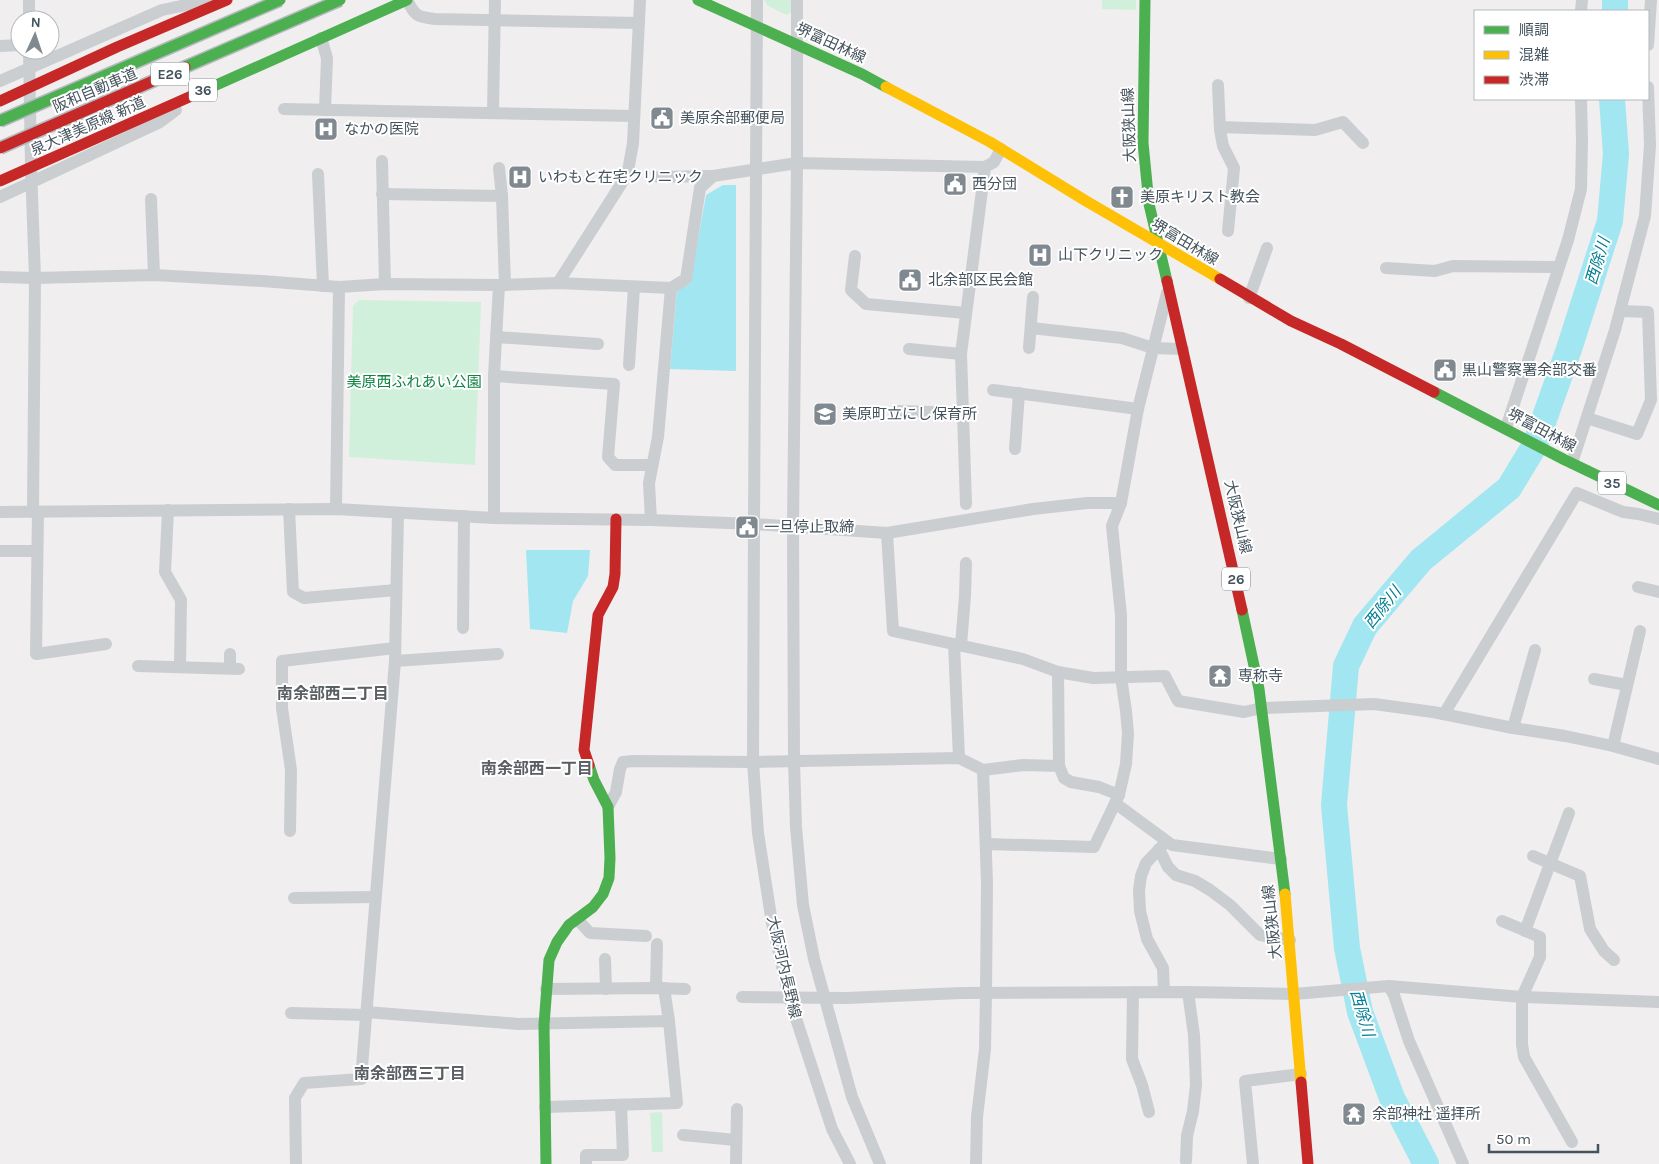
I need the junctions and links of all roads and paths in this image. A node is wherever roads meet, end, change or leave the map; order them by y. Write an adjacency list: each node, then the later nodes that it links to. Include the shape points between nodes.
1 (210, 0): 21 (street, via 162,10)
2 (227, 0): 24 (main road)
3 (280, 0): 33 (main road, 阪和自動車道 / E26, bridge)
4 (311, 0): 17 (main road)
5 (340, 0): 36 (main road, 阪和自動車道 / E26, bridge)
6 (407, 0): 14 (street, via 414,14 422,18); 17 (main road, 泉大津美原線 新道 / 36)
7 (495, 0): 14 (street)
8 (640, 0): 15 (street)
9 (698, 0): 16 (main road, 堺富田林線 / 35)
10 (757, 0): 16 (street, 大阪河内長野線)
11 (797, 0): 19 (street, 大阪河内長野線)
12 (1145, 0): 54 (main road, 大阪狭山線 / 26, via 1142,143 1149,204)
13 (1651, 0): 18 (street)
14 (495, 21): 15 (street); 31 (street)
15 (639, 23): 32 (street)
16 (757, 26): 19 (main road, 堺富田林線 / 35); 43 (street, 大阪河内長野線)
17 (318, 28): 25 (main road, 泉大津美原線 新道 / 36); 30 (street, via 327,58)
18 (1649, 30)
19 (797, 43): 37 (main road, 堺富田林線 / 35); 39 (street, 大阪河内長野線)
20 (29, 60): 21 (street)
21 (29, 69): 22 (street); 24 (street)
22 (0, 81)
23 (1218, 85): 34 (street)
24 (29, 88): 28 (main road); 41 (street)
25 (198, 93): 41 (main road, 泉大津美原線 新道 / 36); 48 (street, via 160,122)
26 (1581, 100): 57 (street, via 1581,189)
27 (1648, 100): 72 (street, via 1650,145 1645,216)
28 (0, 101)
29 (284, 109): 30 (street)
30 (325, 110): 31 (street)
31 (493, 112): 32 (street)
32 (634, 116): 62 (street, via 628,171)
33 (0, 121)
34 (1220, 127): 35 (street, via 1315,130 1343,122); 53 (street, via 1223,146 1234,168)
35 (1363, 143)
36 (0, 148)
37 (1002, 149): 40 (street, via 994,162); 54 (main road, 堺富田林線 / 35)
38 (382, 161): 49 (street)
39 (798, 163): 40 (street); 43 (street); 109 (street, 大阪河内長野線)
40 (985, 167): 73 (street)
41 (31, 168): 47 (main road, 泉大津美原線 新道 / 36); 48 (street)
42 (499, 168): 50 (street)
43 (757, 170): 45 (street); 108 (street, 大阪河内長野線)
44 (318, 174): 66 (street)
45 (713, 176): 46 (street); 69 (street, via 700,188 686,279)
46 (658, 177)
47 (0, 181)
48 (31, 183): 51 (street); 61 (street)
49 (382, 194): 50 (street); 63 (street)
50 (502, 196): 64 (street)
51 (0, 197)
52 (151, 199): 59 (street)
53 (1228, 232)
54 (1158, 244): 65 (main road, 大阪狭山線 / 26); 71 (main road, 堺富田林線 / 35)
55 (1266, 248): 71 (street)
56 (855, 256): 73 (street, via 851,290 866,304)
57 (1558, 267): 58 (street, via 1453,266 1435,271); 90 (street)
58 (1386, 268)
59 (154, 275): 61 (street); 66 (street)
60 (0, 277): 61 (street)
61 (35, 278): 101 (street)
62 (558, 283): 64 (street); 67 (street)
63 (385, 284): 64 (street); 68 (street)
64 (502, 285): 75 (street)
65 (1169, 285): 78 (street); 80 (main road, 大阪狭山線 / 26)
66 (323, 286): 68 (street)
67 (634, 286): 69 (street); 82 (street)
68 (338, 287): 98 (street)
69 (671, 288): 93 (street, via 658,437)
70 (1033, 297): 74 (street)
71 (1249, 298): 90 (main road, 堺富田林線 / 35)
72 (1620, 311): 89 (street); 89 (street, via 1648,312 1651,400 1637,434)
73 (966, 313): 81 (street)
74 (1031, 328): 77 (street); 78 (street, via 1122,338)
75 (496, 337): 76 (street); 83 (street)
76 (598, 344)
77 (1029, 348)
78 (1153, 348): 80 (street); 86 (street)
79 (909, 349): 81 (street)
80 (1183, 349): 132 (main road, 大阪狭山線 / 26)
81 (961, 354): 88 (street)
82 (629, 366)
83 (494, 376): 93 (street, via 614,384 608,458 615,465); 104 (street)
84 (993, 390): 85 (street)
85 (1018, 393): 86 (street); 91 (street)
86 (1138, 409): 94 (street)
87 (899, 411): 88 (street)
88 (963, 413): 95 (street)
89 (1587, 418): 92 (street)
90 (1510, 430): 92 (main road, 堺富田林線 / 35)
91 (1015, 449)
92 (1569, 461): 96 (main road, 堺富田林線 / 35)
93 (652, 464): 106 (street, via 649,483)
94 (1122, 503): 110 (street, via 1033,509); 129 (street, via 1112,526 1121,615)
95 (966, 504)
96 (1659, 505)
97 (289, 509): 98 (street); 99 (street); 115 (street, via 293,592 304,598)
98 (336, 509): 102 (street)
99 (168, 510): 101 (street); 127 (street, via 165,572 181,600)
100 (0, 512): 101 (street)
101 (35, 512): 111 (street)
102 (398, 513): 103 (street); 115 (street)
103 (464, 516): 104 (street); 117 (street, via 456,598)
104 (494, 518): 105 (street)
105 (616, 519): 106 (street); 143 (main road, via 615,574 613,587 598,615 584,750)
106 (651, 520): 108 (street)
107 (1659, 520): 133 (street, via 1623,512 1577,493)
108 (754, 524): 109 (street); 139 (street, 大阪河内長野線)
109 (793, 526): 110 (street); 138 (street, 大阪河内長野線)
110 (887, 533): 120 (street, via 893,631)
111 (37, 551): 112 (street); 119 (street, via 36,654)
112 (0, 552)
113 (966, 563): 120 (street)
114 (1638, 587): 116 (street)
115 (396, 590): 121 (street)
116 (1659, 592)
117 (463, 628)
118 (1640, 631): 131 (street)
119 (106, 644)
120 (958, 644): 128 (street, via 1023,659); 136 (street)
121 (395, 648): 125 (street); 145 (street, via 282,661 282,708 291,770)
122 (1535, 650): 134 (street)
123 (230, 654): 127 (street, via 235,669)
124 (498, 654): 125 (street)
125 (395, 661): 152 (street)
126 (138, 666): 127 (street)
127 (180, 667)
128 (1058, 672): 129 (street, via 1093,678); 140 (street)
129 (1120, 677): 132 (street, via 1165,676 1178,701 1244,712); 142 (street, via 1128,733 1126,764)
130 (1594, 679): 131 (street)
131 (1627, 684): 135 (street)
132 (1262, 708): 133 (street, via 1369,704); 149 (main road, 大阪狭山線 / 26)
133 (1444, 714): 134 (street)
134 (1513, 728): 135 (street)
135 (1613, 746): 137 (street)
136 (959, 758): 138 (street); 141 (street)
137 (1659, 759)
138 (794, 761): 139 (street); 173 (street, 大阪河内長野線, via 803,905)
139 (753, 762): 143 (street, via 623,762 616,792); 172 (street, 大阪河内長野線, via 758,833 772,923)
140 (1058, 766): 141 (street); 142 (street, via 1070,782 1098,787)
141 (983, 770): 146 (street)
142 (1117, 799): 146 (street, via 1094,847); 147 (street)
143 (608, 807): 153 (main road, via 609,878 593,907)
144 (1569, 813): 150 (street)
145 (290, 830)
146 (986, 844): 169 (street)
147 (1163, 845): 149 (street); 157 (street, via 1168,867 1176,875 1210,890 1260,935); 167 (street, via 1146,863 1139,897 1148,939 1163,968)
148 (1533, 856): 150 (street)
149 (1281, 859): 157 (main road, 大阪狭山線 / 26)
150 (1551, 862): 155 (street); 160 (street, via 1580,876 1590,929)
151 (294, 898): 152 (street)
152 (376, 898): 177 (street)
153 (577, 919): 156 (street, via 590,933); 163 (main road, via 557,942 549,960)
154 (1502, 921): 155 (street)
155 (1525, 931): 174 (street, via 1540,938 1540,957)
156 (646, 936)
157 (1290, 940): 170 (main road, 大阪狭山線 / 26)
158 (657, 944): 162 (street)
159 (605, 959): 164 (street)
160 (1614, 960)
161 (1386, 986): 170 (street); 174 (street); 198 (street, via 1394,995 1412,1050)
162 (660, 988): 164 (street); 165 (street); 178 (street)
163 (546, 989): 164 (street); 179 (main road)
164 (606, 989)
165 (685, 989)
166 (1133, 992): 167 (street); 169 (street); 184 (street, via 1132,1059)
167 (1164, 992): 168 (street)
168 (1188, 992): 170 (street); 188 (street, via 1196,1085)
169 (986, 993): 173 (street); 195 (street)
170 (1294, 994): 180 (main road, 大阪狭山線 / 26)
171 (742, 997): 172 (street)
172 (789, 997): 173 (street); 193 (street, 大阪河内長野線, via 832,1129)
173 (826, 997): 194 (street, 大阪河内長野線, via 852,1097)
174 (1522, 997): 175 (street); 187 (street, via 1524,1056)
175 (1659, 1002)
176 (291, 1013): 177 (street)
177 (366, 1014): 179 (street); 189 (street, via 361,1079 304,1083 295,1098)
178 (669, 1021): 179 (street); 181 (street, via 677,1103)
179 (544, 1024): 182 (main road)
180 (1301, 1074): 196 (street, via 1245,1081); 197 (main road, 大阪狭山線 / 26)
181 (621, 1105): 182 (street); 191 (street, via 623,1155 586,1155)
182 (544, 1107): 190 (main road)
183 (737, 1109): 186 (street)
184 (1149, 1112)
185 (683, 1136): 186 (street)
186 (736, 1140): 192 (street)
187 (1572, 1142)
188 (1186, 1161)
189 (296, 1164)
190 (546, 1164)
191 (586, 1164)
192 (736, 1164)
193 (850, 1164)
194 (880, 1164)
195 (976, 1164)
196 (1253, 1164)
197 (1308, 1164)
198 (1463, 1164)

